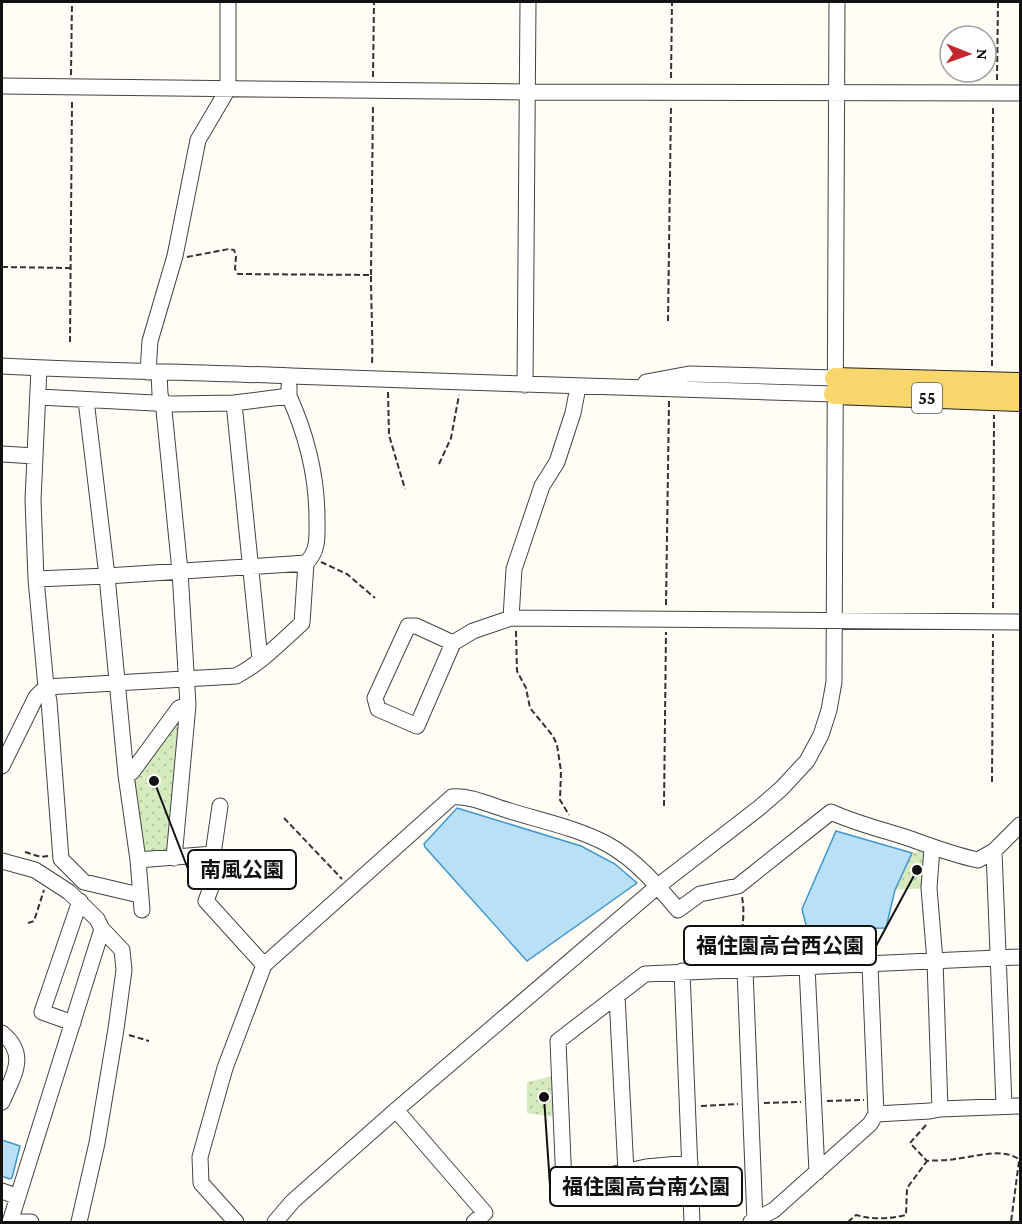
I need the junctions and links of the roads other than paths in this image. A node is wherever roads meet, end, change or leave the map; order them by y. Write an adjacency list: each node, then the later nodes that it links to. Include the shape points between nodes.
1 (228, 2): 5 (street)
2 (528, 2): 6 (street)
3 (837, 2): 7 (street)
4 (2, 86): 5 (street)
5 (228, 89): 6 (street); 11 (street, via 198,140 175,256 150,341)
6 (526, 92): 7 (street); 14 (street)
7 (837, 93): 8 (street); 15 (street)
8 (1020, 93)
9 (2, 366): 10 (street)
10 (39, 368): 11 (street); 19 (street)
11 (154, 373): 12 (street); 22 (street)
12 (289, 376): 14 (street); 18 (street)
13 (1020, 383): 17 (main road, 55)
14 (525, 385): 16 (street)
15 (835, 386): 16 (street); 16 (street, via 689,374 644,383); 17 (main road, 55); 32 (street)
16 (583, 388): 31 (street, via 557,462 542,486 514,569)
17 (993, 392): 21 (main road, 55)
18 (289, 396): 23 (street); 26 (street, via 301,422 315,477 317,544)
19 (39, 397): 20 (street); 25 (street)
20 (86, 400): 22 (street); 29 (street)
21 (1020, 401)
22 (161, 403): 23 (street); 28 (street)
23 (234, 403): 27 (street)
24 (2, 454): 25 (street)
25 (35, 456): 30 (street)
26 (308, 560): 27 (street); 35 (street, via 302,623)
27 (250, 566): 28 (street); 35 (street)
28 (180, 571): 29 (street); 36 (street)
29 (107, 576): 30 (street); 37 (street)
30 (36, 579): 38 (street)
31 (511, 618): 32 (street); 34 (street, via 473,631)
32 (835, 620): 33 (street); 50 (street, via 834,682 829,710 807,761 759,808)
33 (1020, 622)
34 (453, 643): 34 (street, via 408,626 375,698 378,709 417,726)
35 (260, 660): 36 (street, via 236,676)
36 (188, 678): 37 (street); 39 (street)
37 (116, 682): 38 (street); 41 (street)
38 (46, 687): 40 (street, via 36,697); 51 (street, via 61,859 84,882)
39 (188, 705): 41 (street, via 178,708); 47 (street)
40 (2, 766)
41 (126, 775): 48 (street)
42 (220, 806): 46 (street)
43 (1020, 825): 45 (street)
44 (932, 848): 45 (street, via 978,860); 50 (street, via 831,812 738,886 700,894 678,910); 57 (street, via 929,888)
45 (994, 851): 56 (street)
46 (213, 854): 47 (street); 58 (street, via 220,863 206,901)
47 (174, 858): 48 (street)
48 (138, 860): 51 (street)
49 (2, 861): 52 (street, via 35,870)
50 (658, 886): 58 (street, via 607,844 460,796 452,797); 70 (street)
51 (141, 893): 53 (street)
52 (80, 901): 54 (street, via 98,919); 64 (street, via 42,1012)
53 (142, 910)
54 (102, 929): 64 (street); 80 (street, via 122,950 124,970 97,1143)
55 (1020, 957): 56 (street)
56 (1000, 958): 57 (street); 68 (street)
57 (935, 961): 59 (street); 71 (street)
58 (264, 965): 81 (street, via 225,1068 200,1157 201,1183)
59 (870, 965): 60 (street); 67 (street)
60 (807, 967): 61 (street); 73 (street)
61 (743, 970): 62 (street); 84 (street)
62 (682, 971): 63 (street, via 645,974); 72 (street)
63 (617, 996): 74 (street); 74 (street, via 558,1041 564,1185)
64 (73, 1023): 76 (street)
65 (2, 1033): 66 (street, via 17,1058)
66 (2, 1102)
67 (876, 1106): 71 (street); 73 (street, via 870,1124)
68 (1004, 1106): 69 (street); 71 (street)
69 (1020, 1106)
70 (396, 1110): 77 (street); 82 (street, via 293,1201)
71 (935, 1110)
72 (690, 1163): 74 (street); 83 (street)
73 (817, 1172): 84 (street, via 774,1210)
74 (626, 1173)
75 (2, 1191): 76 (street)
76 (18, 1197): 78 (street)
77 (484, 1219)
78 (10, 1222): 79 (street)
79 (31, 1222)
80 (79, 1222)
81 (236, 1222)
82 (275, 1222)
83 (692, 1222)
84 (753, 1222)

